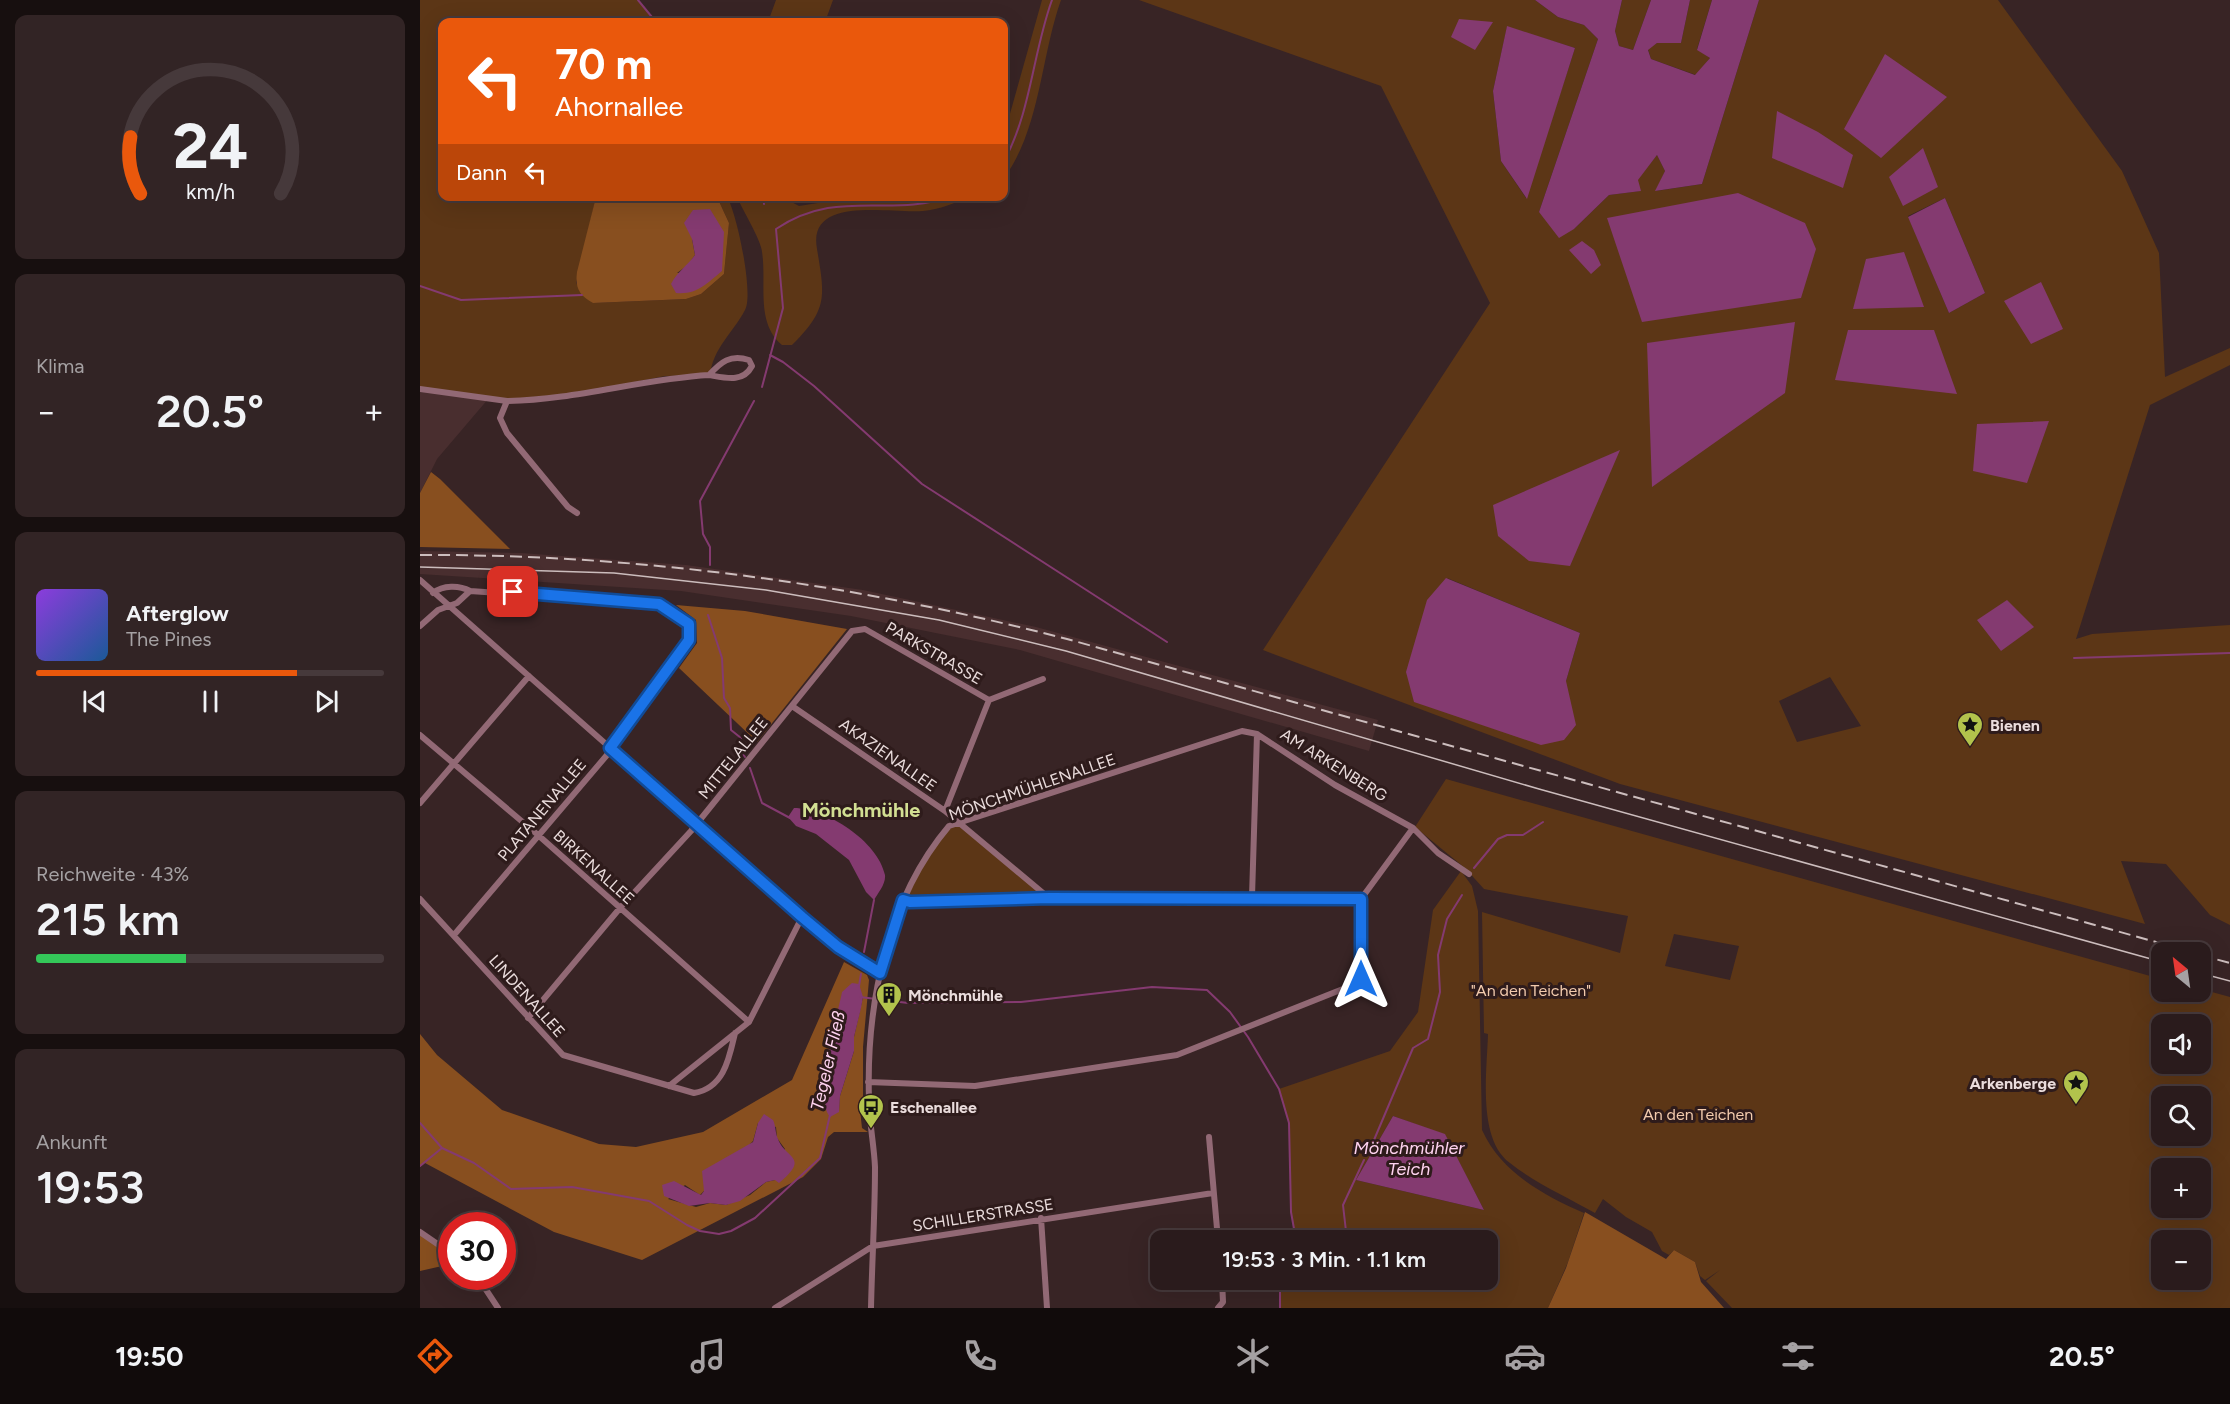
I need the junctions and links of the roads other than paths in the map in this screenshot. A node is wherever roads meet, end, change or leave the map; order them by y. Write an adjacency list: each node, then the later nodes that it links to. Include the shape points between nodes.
1 (709, 375): 1 (street, via 740,378 753,366 749,360 738,357 725,360); 3 (street, via 664,378 564,397)
2 (420, 389): 3 (street)
3 (507, 401): 4 (street, via 500,418 507,434)
4 (577, 513)
5 (420, 580): 7 (street)
6 (470, 591): 7 (street, via 455,587); 8 (street, via 457,603); 17 (street, PLATANENALLEE, via 659,604 689,624 689,640)
7 (433, 593): 8 (street)
8 (447, 605): 9 (street); 11 (street)
9 (420, 626)
10 (865, 629): 13 (street, PARKSTRASSE); 14 (street, MITTELALLEE, via 852,631)
11 (529, 676): 17 (street); 18 (street)
12 (1043, 679): 13 (street)
13 (988, 700): 20 (street)
14 (792, 706): 20 (street, AKAZIENALLEE); 21 (street, MITTELALLEE)
15 (1257, 734): 22 (street, MÖNCHMÜHLENALLEE, via 1242,731); 23 (street, AM ARKENBERG, via 1335,785); 26 (street, AM ARKENBERG)
16 (420, 735): 18 (street, BIRKENALLEE)
17 (610, 748): 21 (street); 24 (street, PLATANENALLEE)
18 (454, 765): 19 (street); 24 (street, BIRKENALLEE)
19 (420, 803)
20 (945, 811): 22 (street, AKAZIENALLEE)
21 (696, 823): 31 (street, MITTELALLEE); 32 (street)
22 (961, 823): 27 (street, AKAZIENALLEE); 30 (street, MÖNCHMÜHLENALLEE, via 949,826 937,841)
23 (1413, 828): 25 (street, AM ARKENBERG, via 1438,854); 29 (street)
24 (538, 836): 31 (street, BIRKENALLEE); 33 (street, PLATANENALLEE)
25 (1469, 874)
26 (1252, 897): 27 (street); 29 (street)
27 (1049, 898): 30 (street)
28 (420, 899): 33 (street, LINDENALLEE)
29 (1361, 899): 38 (street, via 1358,983 1177,1055 975,1086)
30 (903, 900): 34 (street, MÖNCHMÜHLENALLEE)
31 (620, 908): 35 (street, MITTELALLEE); 36 (street, BIRKENALLEE)
32 (802, 917): 34 (street, via 838,947); 36 (street)
33 (454, 935): 35 (street, LINDENALLEE)
34 (880, 973): 38 (street, MÖNCHMÜHLENALLEE)
35 (528, 1018): 39 (street, LINDENALLEE, via 563,1055)
36 (749, 1022): 37 (street)
37 (735, 1033): 39 (street); 39 (street, LINDENALLEE, via 730,1056 716,1084 694,1093)
38 (868, 1082): 46 (street, MÖNCHMÜHLENALLEE, via 875,1165)
39 (669, 1086)
40 (1209, 1137): 41 (street)
41 (1213, 1193): 42 (street, SCHILLERSTRASSE); 43 (street)
42 (1041, 1218): 46 (street, SCHILLERSTRASSE); 52 (street)
43 (1217, 1230)
44 (420, 1232): 45 (street)
45 (438, 1244)
46 (873, 1246): 50 (street, SCHILLERSTRASSE); 51 (street, MÖNCHMÜHLENALLEE)
47 (486, 1290): 49 (street)
48 (1222, 1290): 53 (street, via 1223,1302)
49 (498, 1308)
50 (775, 1308)
51 (871, 1308)
52 (1047, 1308)
53 (1218, 1308)

